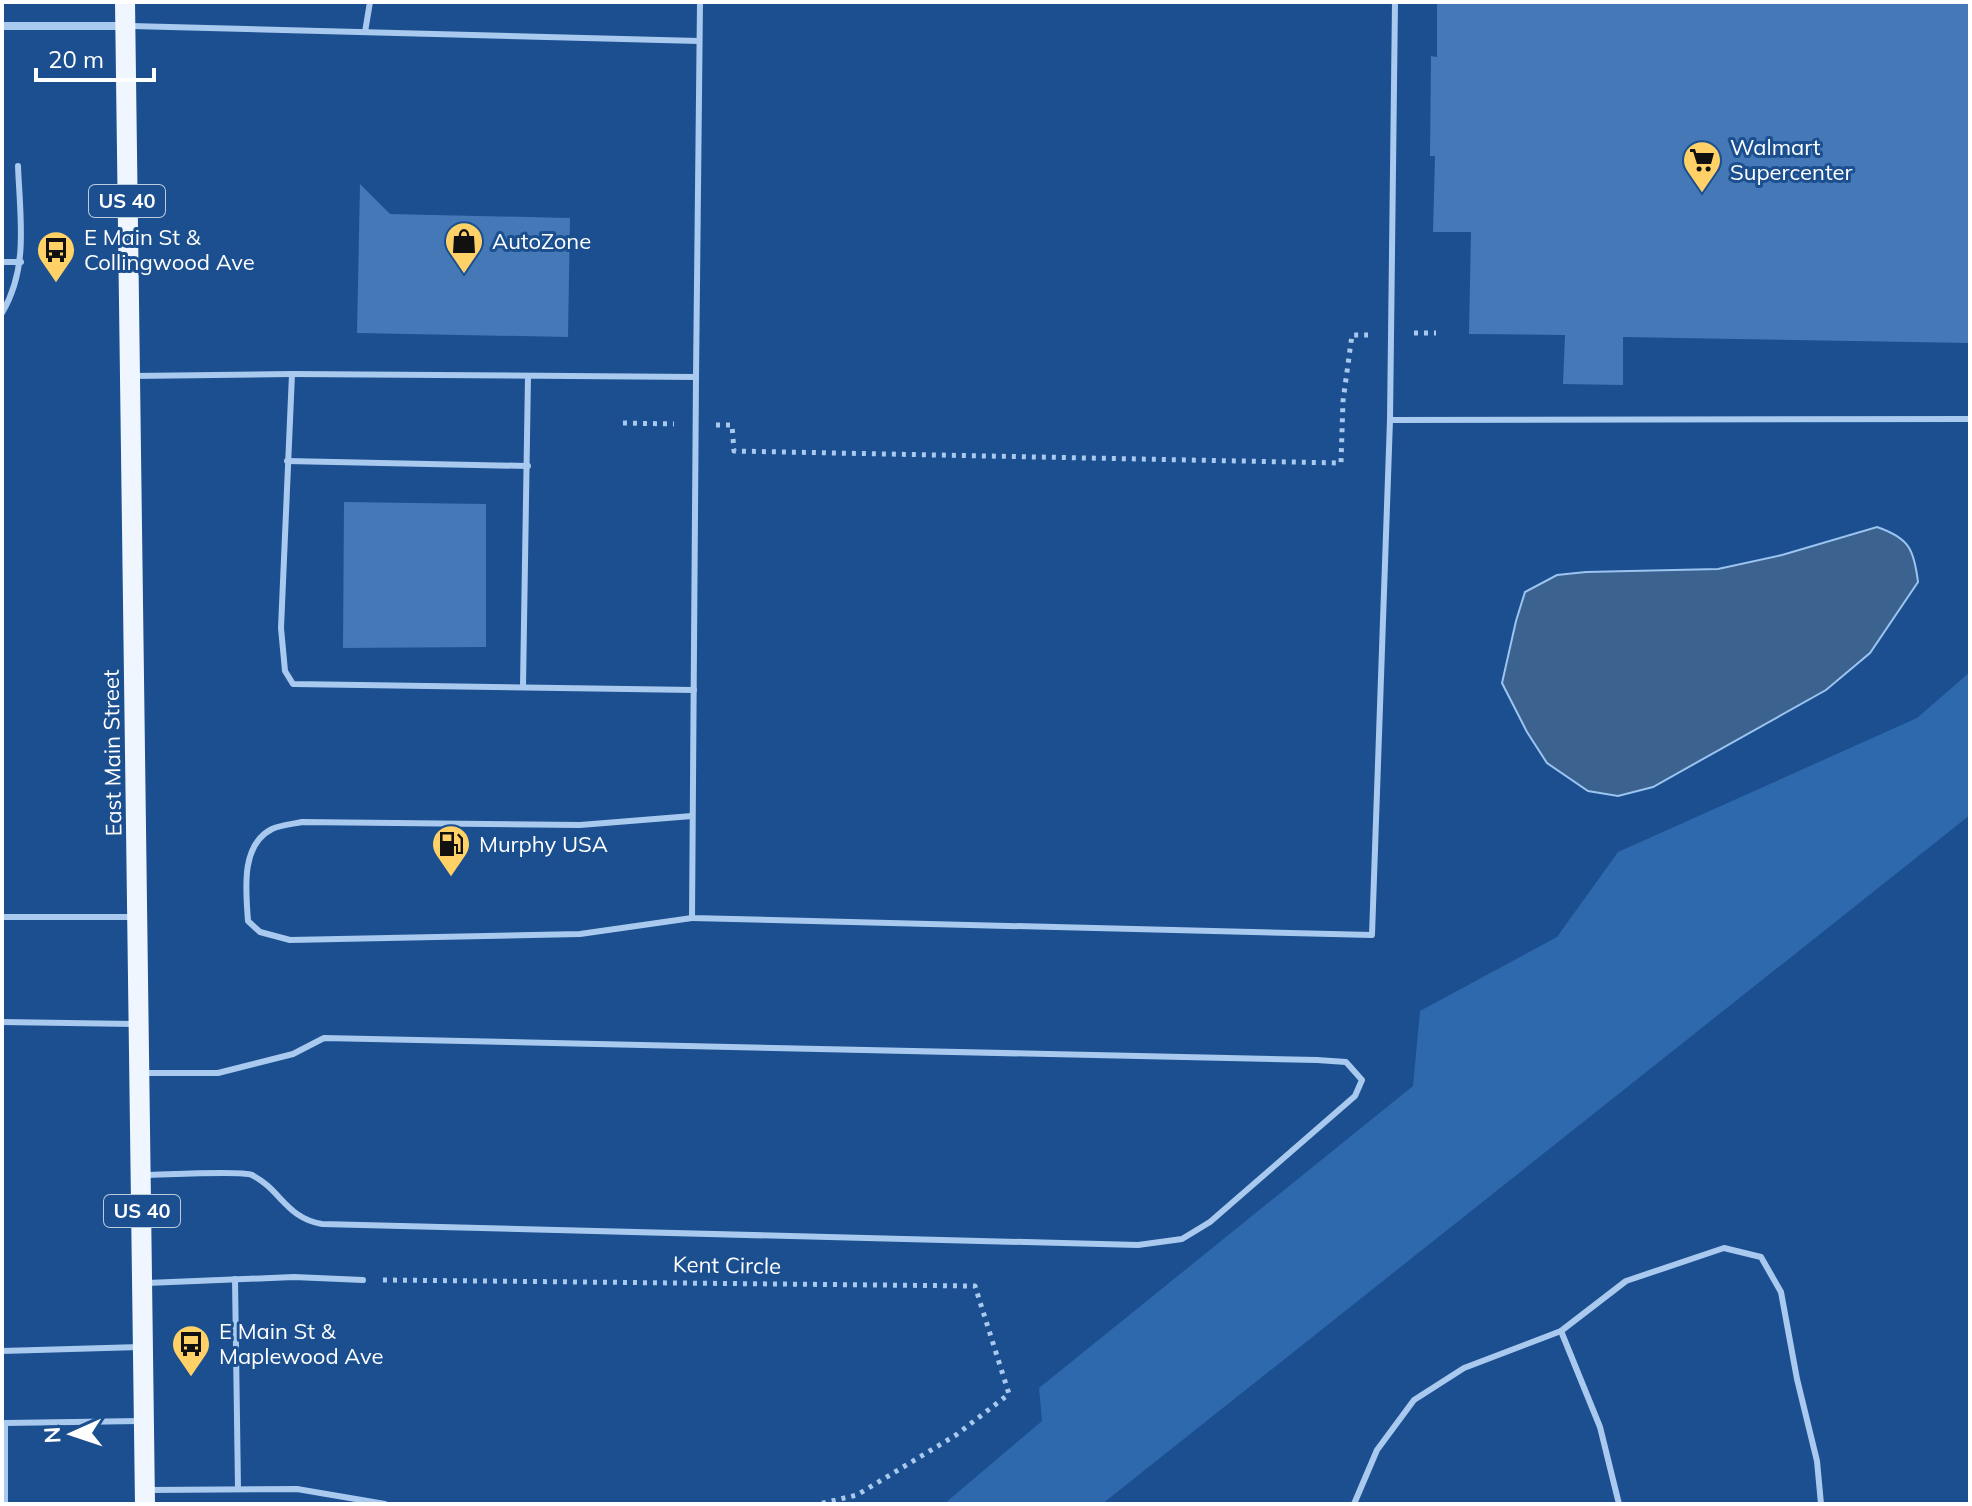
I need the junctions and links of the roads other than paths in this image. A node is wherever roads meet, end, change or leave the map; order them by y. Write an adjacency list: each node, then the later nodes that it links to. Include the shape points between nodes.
1 (125, 2): 6 (main road, East Main Street / US 40)
2 (370, 2): 7 (lane)
3 (700, 2): 8 (lane)
4 (1395, 2): 18 (lane)
5 (2, 26): 6 (street)
6 (125, 26): 7 (lane); 14 (main road, East Main Street / US 40)
7 (365, 32): 8 (lane)
8 (699, 41): 16 (lane)
9 (18, 166): 11 (lane)
10 (2, 262): 11 (lane)
11 (21, 262): 12 (lane, via 15,290)
12 (2, 313)
13 (292, 374): 14 (lane); 15 (lane); 19 (lane)
14 (130, 376): 25 (main road, East Main Street / US 40)
15 (528, 376): 16 (lane); 20 (lane)
16 (696, 377): 22 (lane)
17 (1970, 419): 18 (lane)
18 (1390, 420): 26 (lane, via 1372,935)
19 (287, 461): 20 (lane); 21 (lane, via 281,628 285,671 293,684)
20 (528, 466): 21 (lane)
21 (523, 686): 22 (lane)
22 (694, 690): 23 (lane)
23 (692, 816): 26 (lane); 26 (lane, via 580,825 302,822 272,829 255,843 246,891 248,921 260,932 290,940 580,934)
24 (2, 917): 25 (lane)
25 (138, 917): 28 (main road, East Main Street / US 40)
26 (692, 918)
27 (2, 1022): 28 (lane)
28 (139, 1024): 29 (main road, East Main Street / US 40)
29 (140, 1073): 30 (main road, East Main Street / US 40); 30 (lane, via 218,1073 293,1054 324,1038 1317,1060 1346,1062 1362,1080 1355,1096 1210,1222 1182,1239 1138,1245 322,1224 291,1211 269,1186 248,1173)
30 (141, 1175): 33 (main road, East Main Street / US 40)
31 (235, 1279): 32 (lane); 33 (lane); 38 (lane)
32 (363, 1280)
33 (143, 1283): 35 (main road, East Main Street / US 40)
34 (1561, 1331): 42 (lane, via 1464,1368 1414,1400 1377,1450); 43 (lane, via 1600,1427); 44 (lane, via 1626,1281 1724,1248 1761,1257 1781,1292 1817,1461)
35 (144, 1347): 36 (lane); 37 (main road, East Main Street / US 40)
36 (2, 1351)
37 (144, 1421): 39 (main road, East Main Street / US 40); 40 (lane, via 5,1423)
38 (238, 1489): 39 (lane); 41 (lane, via 297,1489)
39 (145, 1497)
40 (5, 1504)
41 (385, 1504)
42 (1354, 1504)
43 (1619, 1504)
44 (1821, 1504)

